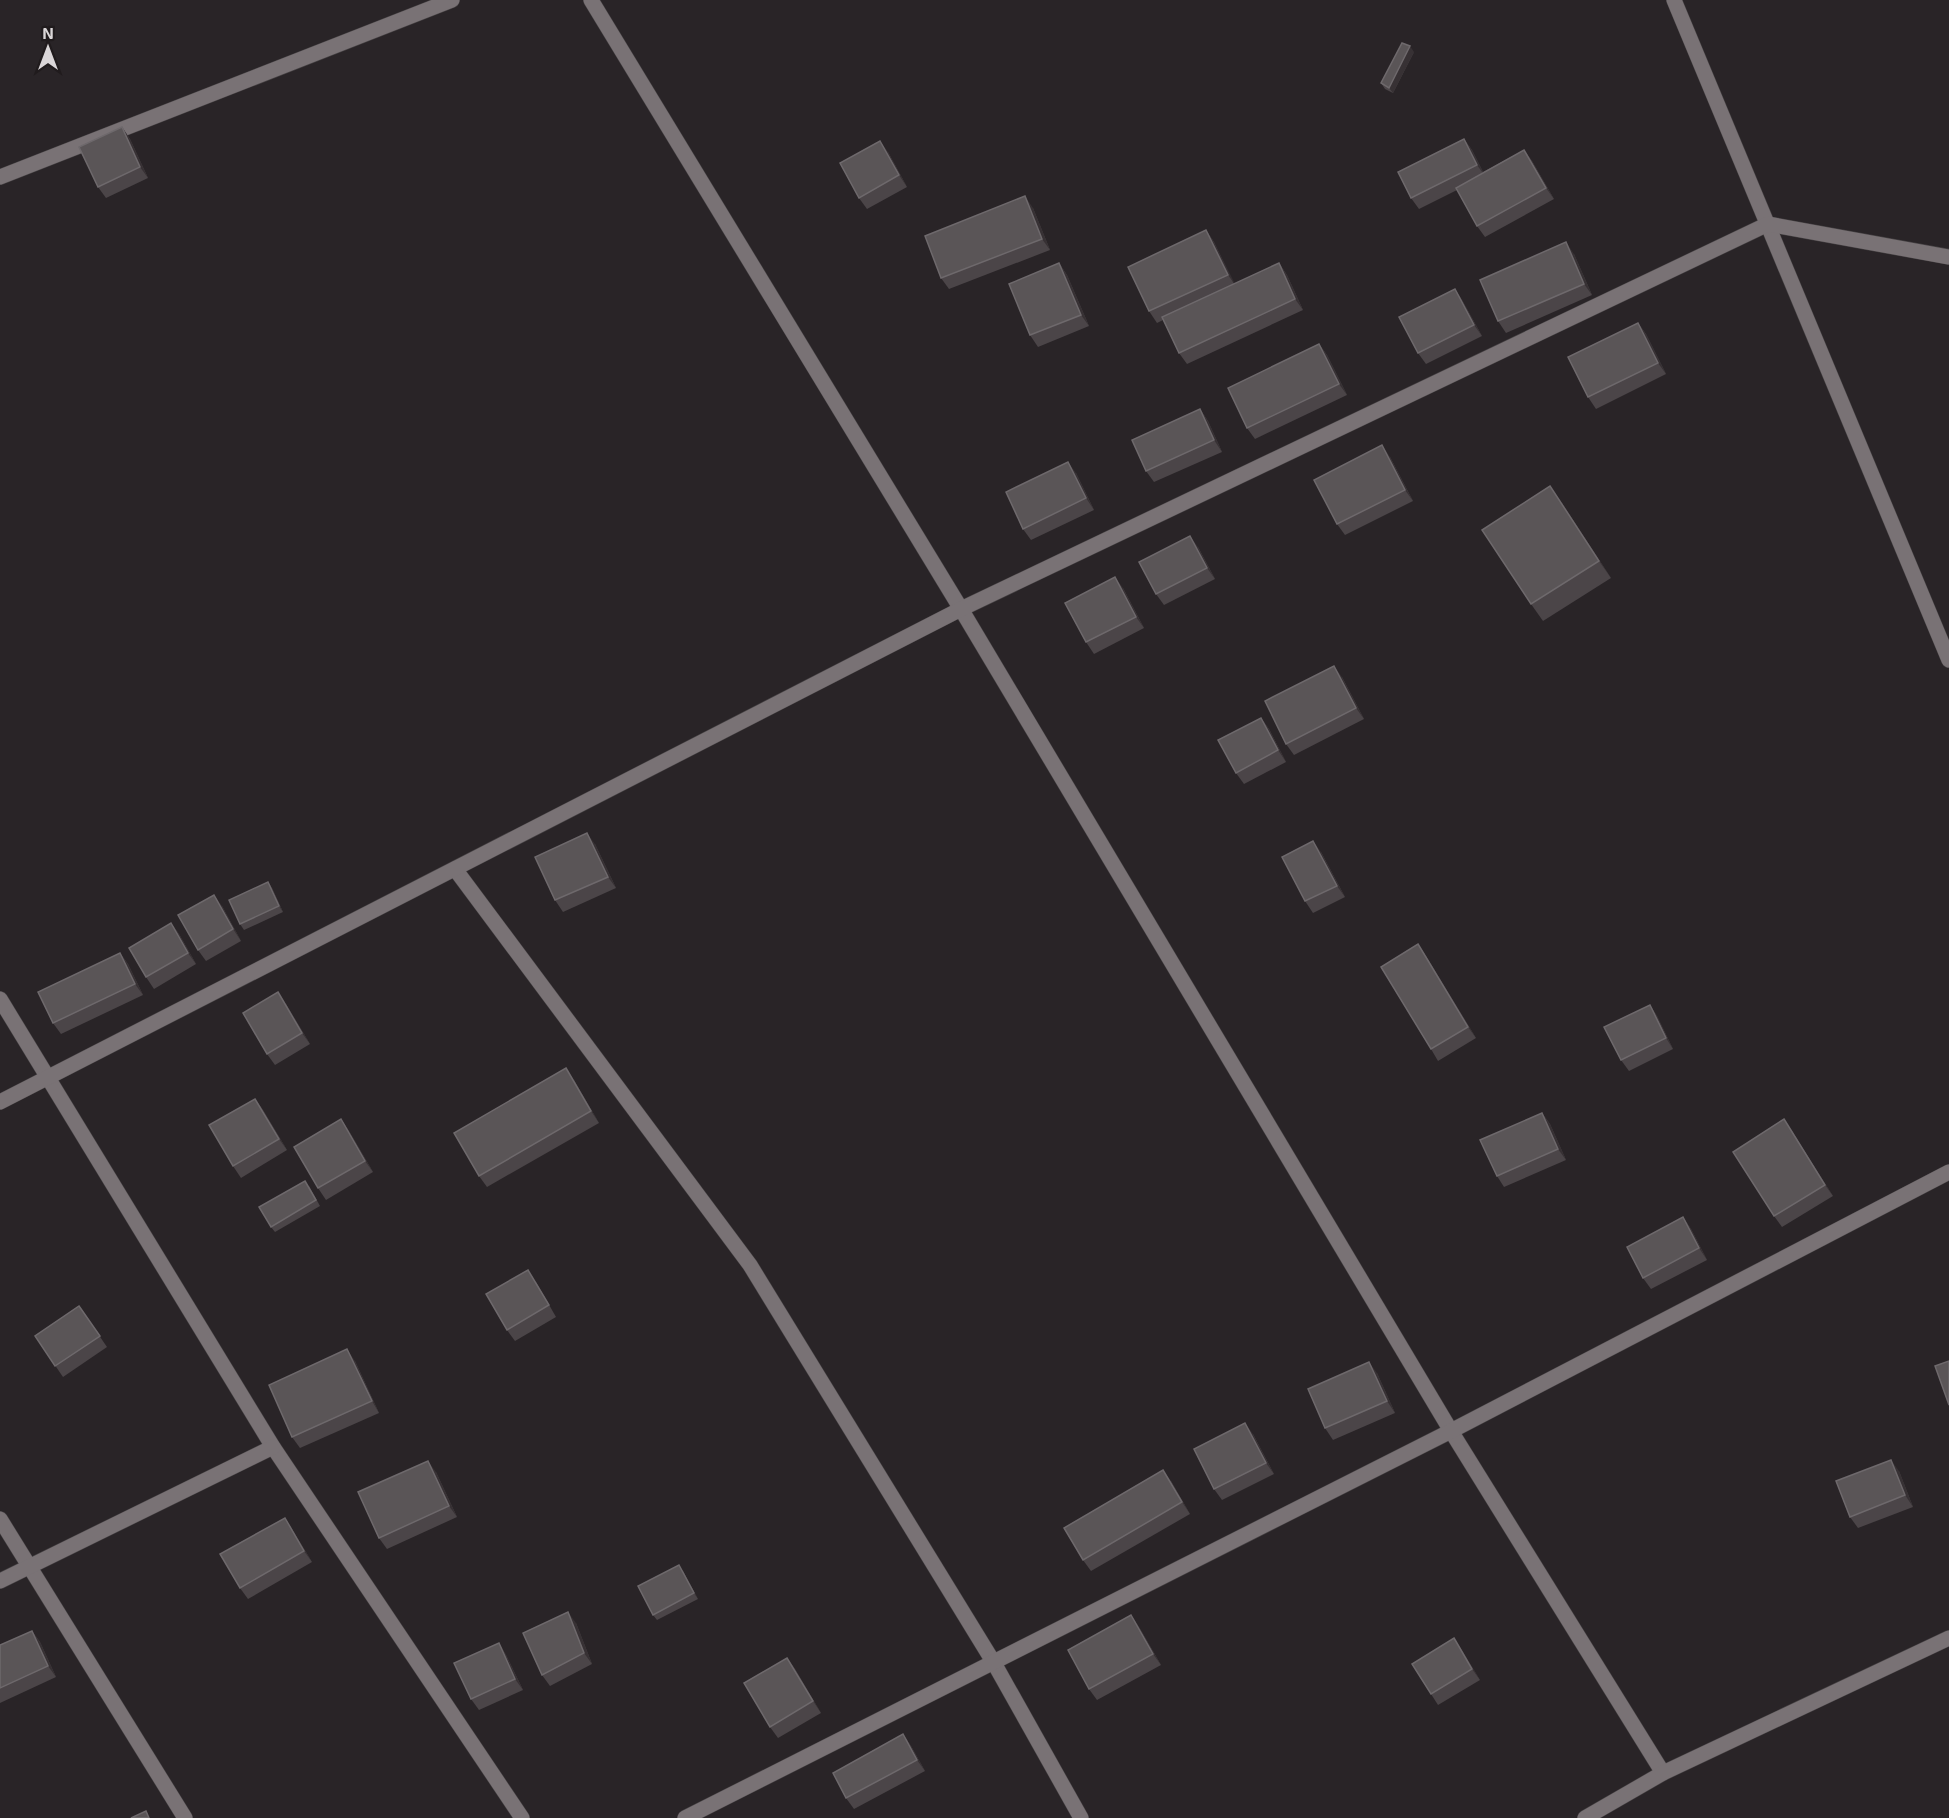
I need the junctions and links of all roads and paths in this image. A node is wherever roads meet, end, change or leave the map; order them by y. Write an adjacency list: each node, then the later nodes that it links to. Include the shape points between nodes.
1 (452, 0): 4 (street)
2 (591, 0): 7 (street)
3 (1674, 0): 5 (street)
4 (0, 177)
5 (1768, 224): 6 (street); 7 (street); 8 (street)
6 (1949, 257)
7 (961, 609): 9 (street); 14 (street)
8 (1949, 660)
9 (455, 868): 11 (street); 20 (street, via 750,1265)
10 (0, 999): 11 (street)
11 (48, 1078): 12 (street); 15 (street)
12 (0, 1102)
13 (1949, 1172): 14 (street)
14 (1451, 1431): 20 (street); 21 (street)
15 (273, 1447): 17 (street); 23 (street)
16 (0, 1519): 17 (street)
17 (30, 1566): 18 (street); 22 (street)
18 (0, 1581)
19 (1949, 1638): 21 (street)
20 (994, 1663): 24 (street); 25 (street)
21 (1663, 1773): 26 (street)
22 (185, 1818)
23 (522, 1818)
24 (685, 1818)
25 (1081, 1818)
26 (1585, 1818)

